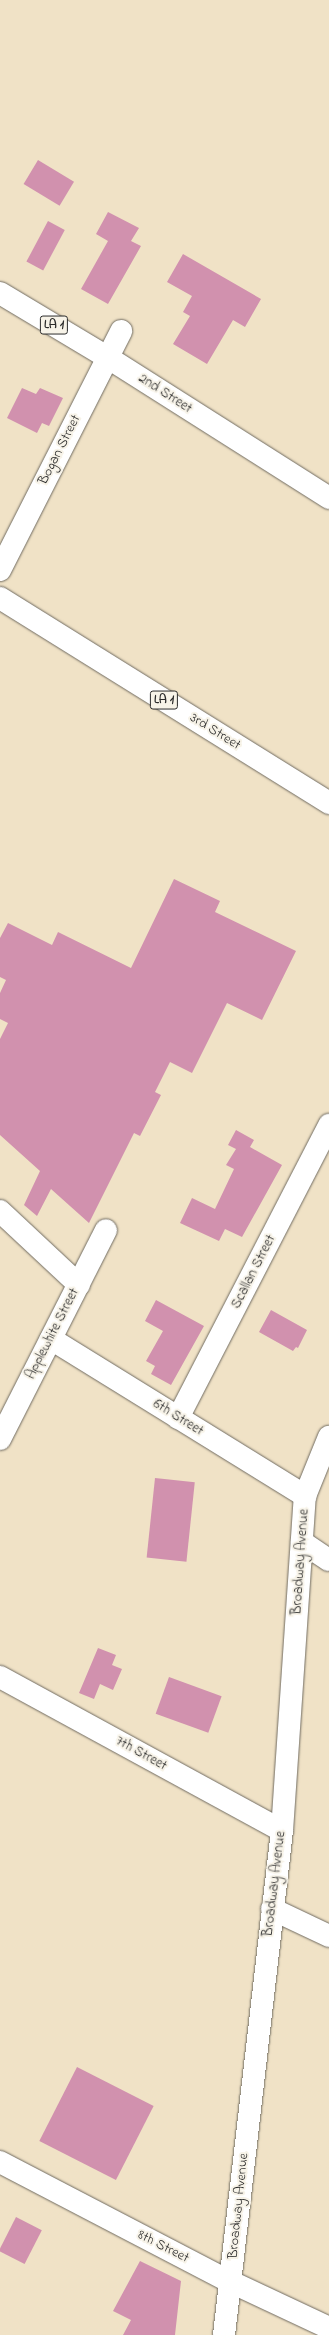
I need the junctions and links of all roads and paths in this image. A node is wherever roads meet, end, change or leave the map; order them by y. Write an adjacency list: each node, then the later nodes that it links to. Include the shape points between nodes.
1 (0, 293): 3 (street, 2nd Street / LA 1)
2 (120, 330): 3 (street, Bogan Street)
3 (107, 357): 4 (street, 2nd Street / LA 1); 5 (street, Bogan Street)
4 (329, 498)
5 (0, 570)
6 (0, 598): 7 (street, 3rd Street / LA 1)
7 (329, 803)
8 (329, 1125): 13 (street, Scallan Street)
9 (0, 1211): 11 (street)
10 (106, 1230): 11 (street, Applewhite Street)
11 (79, 1284): 12 (street, Applewhite Street)
12 (51, 1339): 13 (street, 6th Street); 15 (street, Applewhite Street)
13 (178, 1418): 16 (street, 6th Street)
14 (329, 1437): 16 (street, Broadway Avenue)
15 (0, 1438)
16 (305, 1496): 17 (street, Broadway Avenue)
17 (302, 1542): 18 (street); 20 (street, Broadway Avenue)
18 (329, 1560)
19 (0, 1677): 20 (street, 7th Street)
20 (282, 1831): 21 (street, Broadway Avenue)
21 (272, 1909): 22 (street); 24 (street, Broadway Avenue)
22 (329, 1936)
23 (0, 2162): 24 (street, 8th Street)
24 (231, 2282): 25 (street, 8th Street); 26 (street, Broadway Avenue)
25 (329, 2328)
26 (224, 2335)

